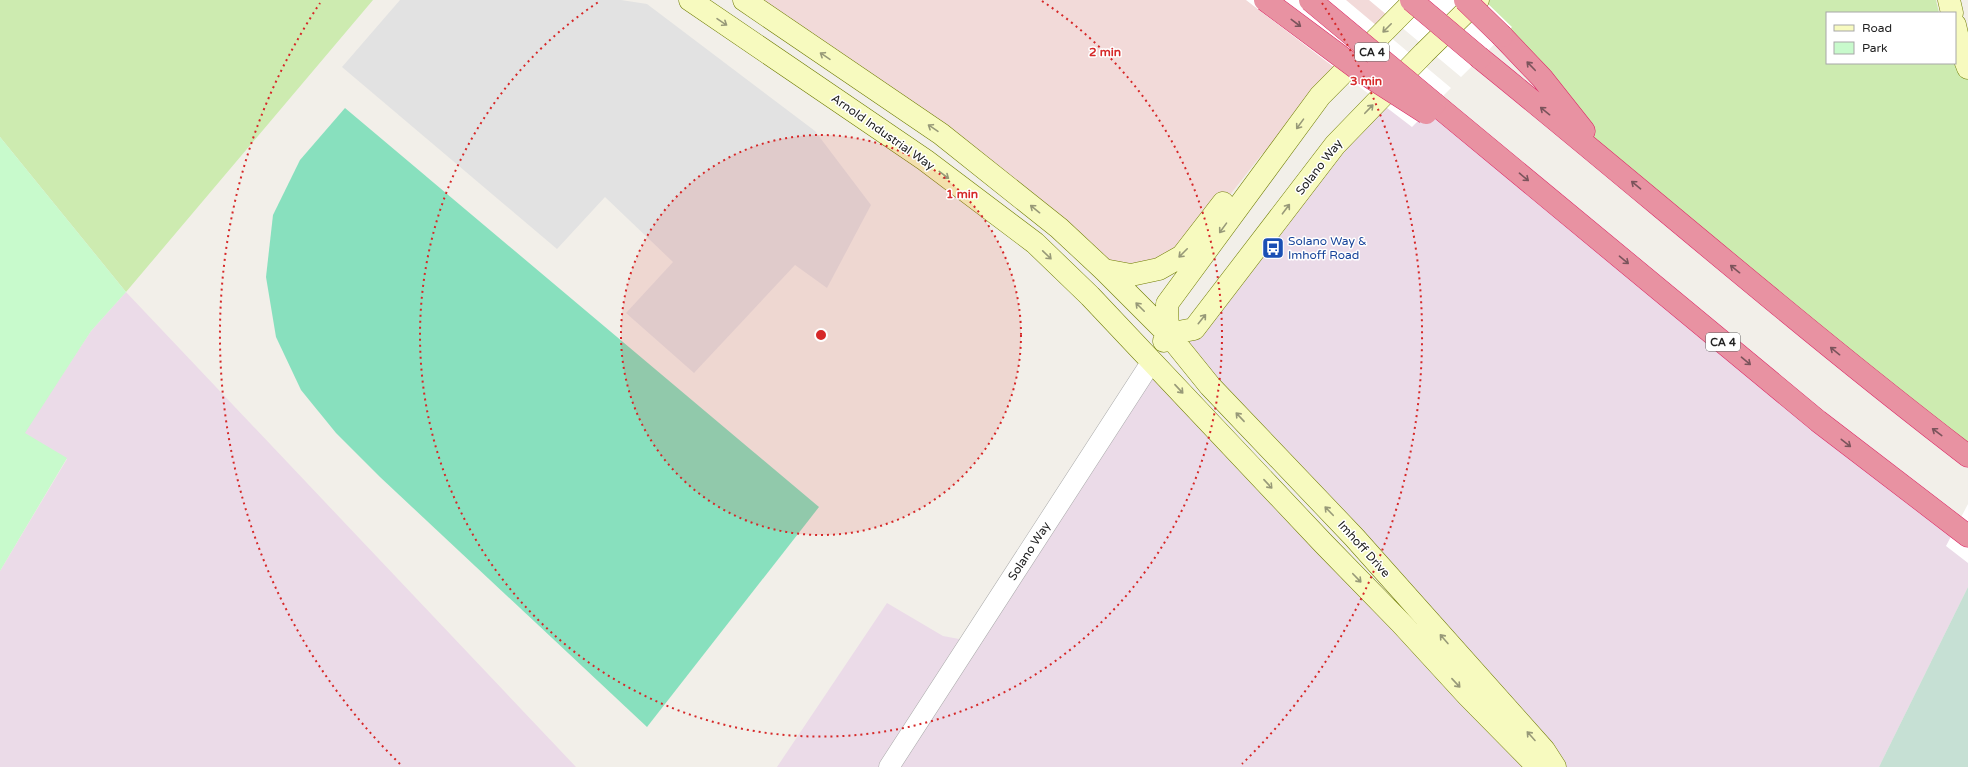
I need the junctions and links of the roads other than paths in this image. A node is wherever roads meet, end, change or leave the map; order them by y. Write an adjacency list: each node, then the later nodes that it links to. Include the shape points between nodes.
1 (690, 0): 18 (street, Arnold Industrial Way, one-way to 18, via 925,160 1035,243)
2 (744, 0): 16 (street, one-way to 2, via 1058,228 941,134)
3 (1265, 0): 13 (highway, one-way to 13, bridge, via 1359,70)
4 (1310, 0): 13 (highway, CA 4, bridge)
5 (1411, 0): 15 (highway, one-way to 5, bridge)
6 (1415, 0): 14 (street, one-way to 14, via 1320,96)
7 (1465, 0): 15 (highway, one-way to 7, bridge, via 1542,78)
8 (1478, 0): 17 (street, Solano Way, one-way to 8, via 1194,329 1335,145)
9 (1949, 0): 10 (street)
10 (1952, 12)
11 (1956, 29): 12 (street)
12 (1968, 68)
13 (1430, 108): 20 (highway, CA 4, one-way to 20, via 1494,152 1818,421)
14 (1284, 145): 16 (street, one-way to 16, via 1262,154 1182,256 1159,269 1131,275); 17 (street, one-way to 17, via 1167,304)
15 (1608, 162): 19 (highway, one-way to 15, via 1858,370)
16 (1104, 270): 17 (street, one-way to 16)
17 (1168, 334): 18 (street, Solano Way); 23 (street, Imhoff Drive, one-way to 17, via 1544,750 1354,537 1210,386)
18 (1152, 361): 21 (street, Solano Way); 22 (street, Imhoff Drive, one-way to 22)
19 (1968, 456)
20 (1962, 532)
21 (889, 767)
22 (1538, 767)
23 (1555, 767)

